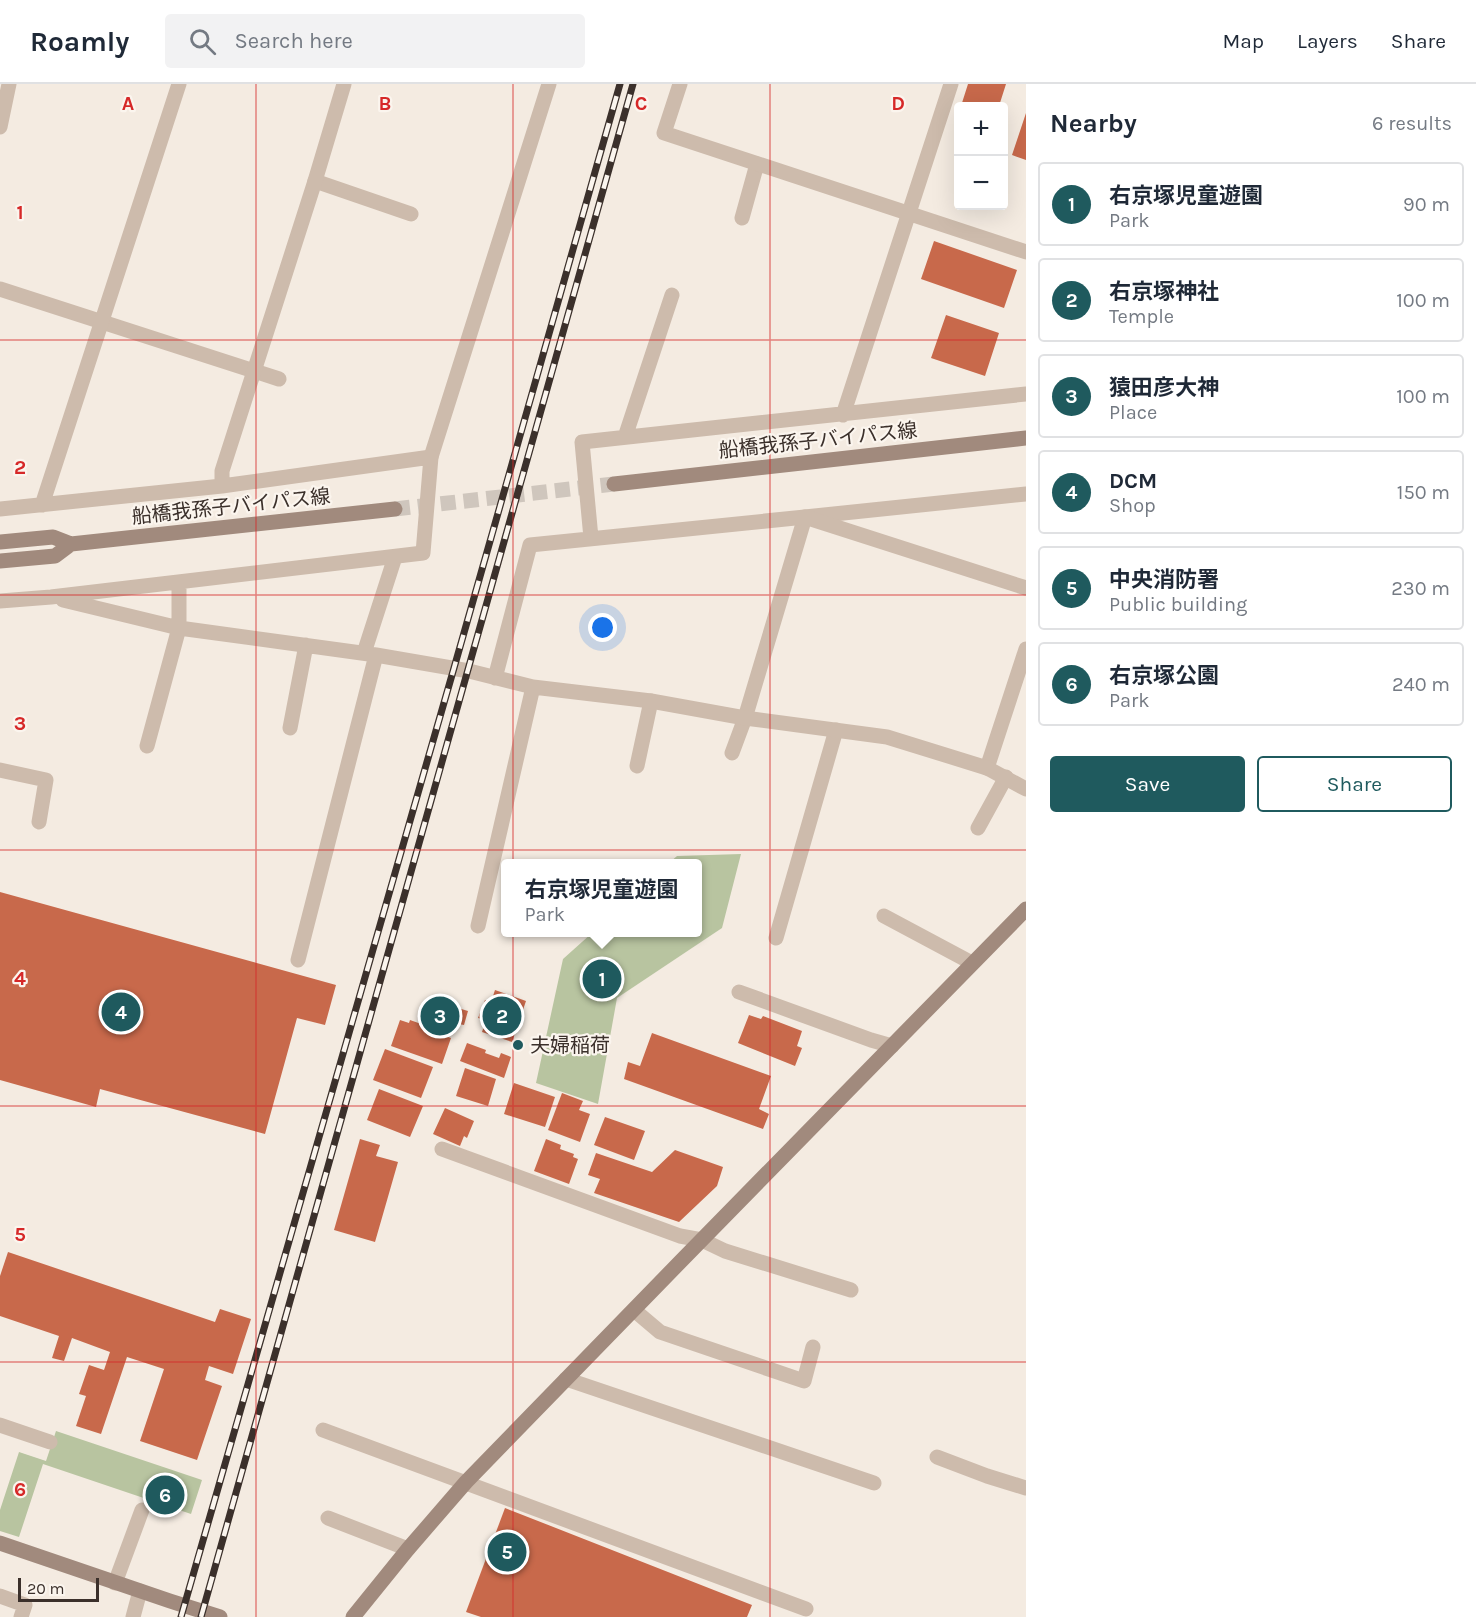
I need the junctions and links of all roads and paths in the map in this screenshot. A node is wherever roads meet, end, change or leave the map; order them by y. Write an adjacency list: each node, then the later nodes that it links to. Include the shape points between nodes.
1 (9, 84): 7 (street)
2 (179, 84): 16 (street)
3 (344, 84): 9 (street)
4 (549, 84): 23 (street)
5 (680, 84): 8 (street, via 664,133)
6 (951, 84): 10 (street)
7 (0, 127)
8 (757, 164): 10 (street); 12 (street)
9 (315, 181): 11 (street); 17 (street)
10 (909, 213): 13 (street); 20 (street)
11 (411, 214)
12 (742, 218)
13 (1026, 252)
14 (0, 289): 16 (street)
15 (672, 295): 21 (street)
16 (102, 322): 17 (street); 27 (street)
17 (254, 372): 18 (street); 25 (street, via 222,471)
18 (279, 379)
19 (1026, 394): 20 (street)
20 (843, 415): 21 (street)
21 (625, 437): 31 (street, via 582,442)
22 (1026, 438): 24 (street, 船橋我孫子バイパス線)
23 (431, 457): 25 (street); 34 (street, via 423,553)
24 (614, 484)
25 (222, 486): 27 (street)
26 (1026, 494): 30 (street)
27 (42, 505): 28 (street)
28 (0, 509)
29 (395, 509): 33 (street, 船橋我孫子バイパス線)
30 (805, 517): 31 (street); 37 (street); 47 (street)
31 (591, 538): 44 (street, via 530,545)
32 (0, 542): 33 (street, 船橋我孫子バイパス線, via 53,537)
33 (71, 544): 35 (street, 船橋我孫子バイパス線, via 55,556)
34 (395, 556): 36 (street); 43 (street)
35 (0, 561)
36 (179, 582): 38 (street); 40 (street)
37 (1026, 588)
38 (51, 597): 39 (street); 40 (street)
39 (0, 601)
40 (179, 628): 41 (street); 50 (street)
41 (306, 645): 43 (street); 48 (street)
42 (1026, 649): 53 (street)
43 (370, 654): 44 (street); 63 (street)
44 (495, 678): 45 (street)
45 (533, 687): 46 (street); 61 (street)
46 (651, 701): 47 (street); 52 (street)
47 (745, 718): 49 (street); 51 (street)
48 (290, 728)
49 (836, 730): 53 (street, via 887,737); 62 (street)
50 (147, 747)
51 (732, 753)
52 (637, 766)
53 (987, 768): 55 (street)
54 (0, 770): 57 (street, via 46,780)
55 (1005, 777): 56 (street); 58 (street)
56 (1026, 789)
57 (39, 822)
58 (978, 828)
59 (1026, 909): 64 (street)
60 (884, 916): 64 (street)
61 (478, 926)
62 (776, 938)
63 (298, 960)
64 (972, 963): 66 (street)
65 (739, 992): 66 (street)
66 (892, 1046): 68 (street)
67 (442, 1149): 68 (street, via 680,1236)
68 (702, 1240): 69 (street, via 725,1251); 70 (street)
69 (851, 1290)
70 (634, 1310): 71 (street, via 660,1332 804,1381); 72 (street)
71 (813, 1347)
72 (566, 1379): 77 (street); 78 (street)
73 (0, 1425): 75 (street)
74 (323, 1430): 77 (street)
75 (50, 1442)
76 (937, 1457): 79 (street)
77 (466, 1482): 83 (street); 87 (street)
78 (874, 1483)
79 (1026, 1488)
80 (142, 1510): 84 (street)
81 (328, 1518): 83 (street)
82 (0, 1543): 84 (street)
83 (408, 1549): 91 (street)
84 (115, 1582): 85 (street)
85 (140, 1591): 89 (street); 90 (street)
86 (0, 1596): 88 (street, via 25,1605)
87 (806, 1609)
88 (21, 1617)
89 (133, 1617)
90 (220, 1617)
91 (353, 1617)

